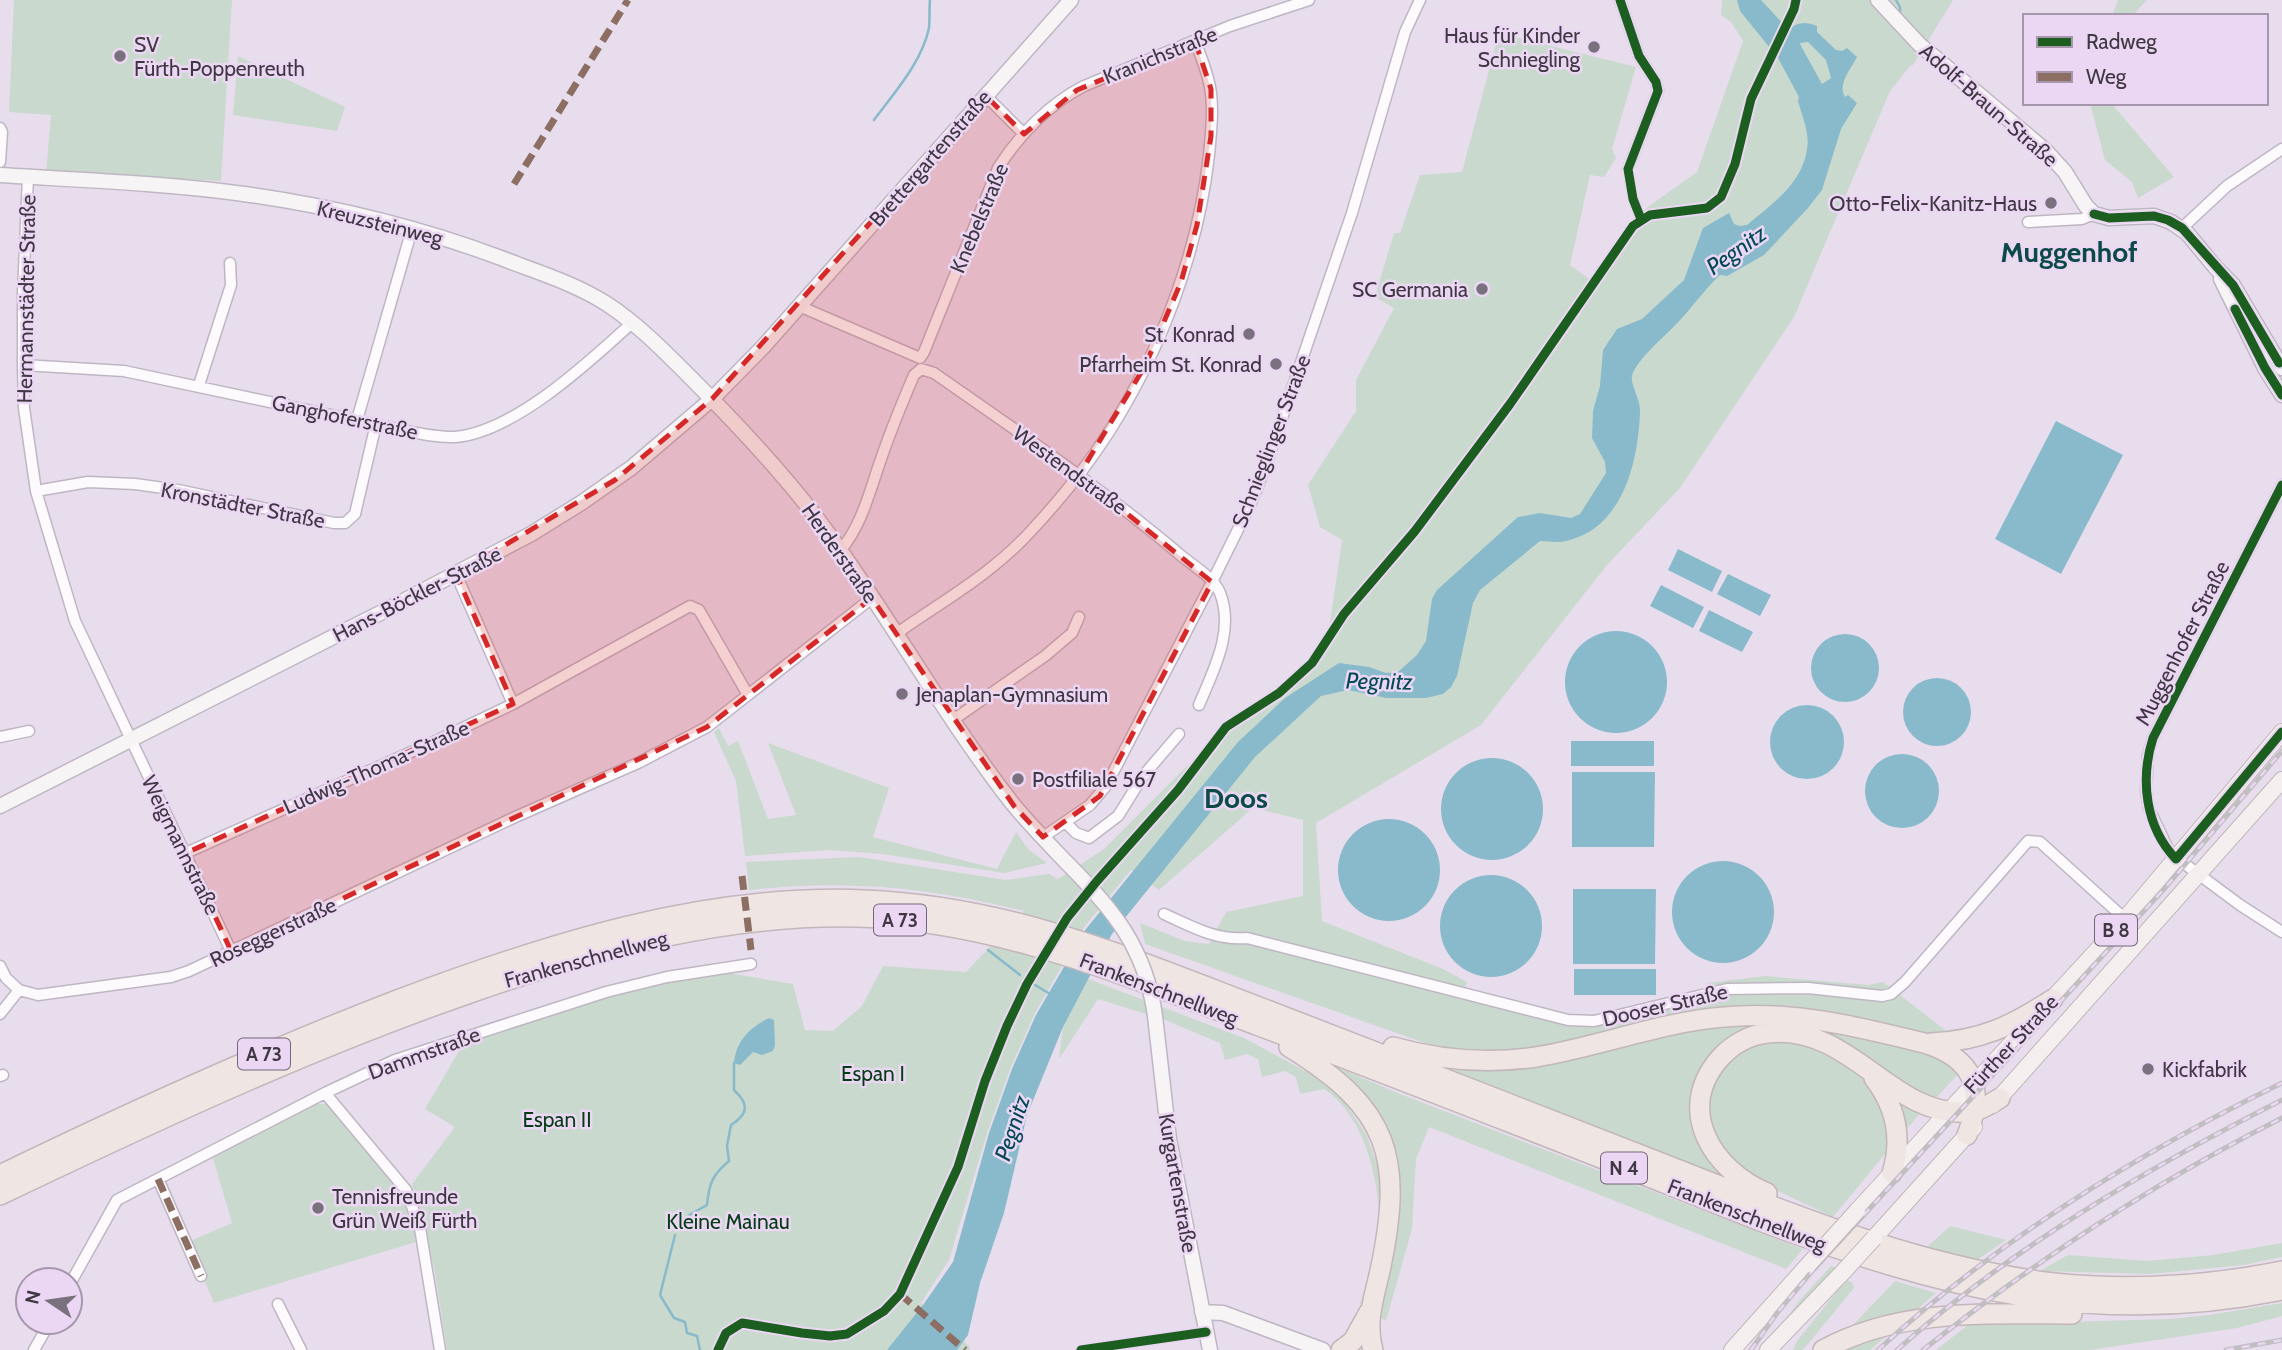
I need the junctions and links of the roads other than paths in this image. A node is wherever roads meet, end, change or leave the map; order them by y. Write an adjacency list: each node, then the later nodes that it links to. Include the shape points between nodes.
1 (1071, 0): 7 (main road, Brettergartenstraße)
2 (1309, 0): 6 (street, Kranichstraße)
3 (1620, 0): 12 (street, via 1639,56 1658,91)
4 (1878, 0): 15 (main road, Adolf-Braun-Straße, via 1919,44 2045,150)
5 (1416, 1): 36 (street, Schnieglinger Straße, via 1352,213 1265,468)
6 (1195, 41): 9 (street, Kranichstraße, via 1072,92); 31 (street, via 1211,89 1211,136 1189,257 1128,399)
7 (985, 95): 9 (street); 21 (main road, Brettergartenstraße)
8 (0, 128): 11 (street)
9 (1024, 134): 23 (street, Knebelstraße, via 988,189)
10 (2282, 149): 18 (street, via 2227,186)
11 (0, 162)
12 (1628, 169)
13 (0, 175): 14 (main road, Kreuzsteinweg)
14 (28, 177): 17 (main road, Kreuzsteinweg, via 248,194); 24 (street, Hermannstädter Straße)
15 (2094, 214): 16 (street, via 2082,219); 18 (main road, via 2109,218 2151,215)
16 (2028, 222)
17 (412, 229): 22 (main road, Kreuzsteinweg, via 568,283); 29 (street)
18 (2182, 229): 20 (main road)
19 (230, 263): 26 (street, via 231,285)
20 (2216, 268): 25 (main road, via 2234,285); 27 (main road)
21 (794, 311): 23 (street, Westendstraße); 28 (main road, Hans-Böckler-Straße)
22 (633, 322): 28 (main road, Kreuzsteinweg); 30 (street, Ganghoferstraße, via 578,371 490,428 443,437)
23 (920, 363): 31 (street, Westendstraße); 34 (street, Knebelstraße, via 860,520)
24 (23, 365): 26 (street, Ganghoferstraße, via 124,371); 33 (street, Hermannstädter Straße)
25 (2282, 368)
26 (199, 385): 29 (street, Ganghoferstraße)
27 (2282, 396)
28 (712, 398): 34 (main road, Herderstraße, via 790,485); 35 (main road, Hans-Böckler-Straße, via 593,496)
29 (357, 420): 30 (street, Ganghoferstraße)
30 (376, 424): 33 (street, Kronstädter Straße, via 355,514 345,523 135,484 88,482)
31 (1079, 475): 36 (street, Westendstraße); 39 (street, via 1029,534 986,573)
32 (2282, 485): 56 (street, Muggenhofer Straße, via 2148,755 2149,809)
33 (36, 491): 48 (street, Hermannstädter Straße, via 75,621)
34 (840, 551): 37 (main road, Herderstraße)
35 (456, 573): 41 (street); 48 (main road, Hans-Böckler-Straße)
36 (1212, 582): 42 (street, via 1222,602 1223,637); 51 (street, Schnieglinger Straße, via 1106,786 1090,805)
37 (872, 598): 39 (main road, Herderstraße); 40 (street, Roseggerstraße)
38 (1079, 617): 43 (street, via 1072,633 1045,656)
39 (896, 634): 43 (main road, Herderstraße)
40 (748, 695): 41 (street, Ludwig-Thoma-Straße, via 699,610 690,606); 65 (street, Roseggerstraße, via 707,727 638,763)
41 (513, 704): 55 (street, Ludwig-Thoma-Straße)
42 (1199, 705)
43 (953, 720): 53 (main road, Herderstraße, via 1007,797)
44 (29, 730): 47 (street)
45 (2282, 732): 52 (main road, Fürther Straße / B 8)
46 (1179, 734): 51 (street, via 1112,821 1089,838 1076,834)
47 (0, 737)
48 (130, 739): 50 (main road, Hans-Böckler-Straße); 55 (street, Weigmannstraße)
49 (2281, 783): 54 (main road, Fürther Straße / B 8)
50 (0, 806)
51 (1065, 822): 53 (street, Schnieglinger Straße)
52 (2207, 822): 54 (main road, via 2208,833); 56 (main road, Fürther Straße / B 8)
53 (1043, 837): 57 (main road, Herderstraße)
54 (2227, 843): 58 (main road, Fürther Straße / B 8)
55 (186, 853): 65 (street, Weigmannstraße)
56 (2176, 859): 58 (street); 59 (main road, Fürther Straße / B 8)
57 (1067, 863): 95 (main road, Kurgartenstraße, bridge, via 1129,936 1145,970 1169,1139)
58 (2199, 874): 60 (main road, Fürther Straße / B 8); 64 (street)
59 (2153, 887): 60 (main road, via 2168,889); 62 (main road, Fürther Straße / B 8)
60 (2173, 904): 79 (main road, Fürther Straße / B 8)
61 (1164, 914): 62 (street, Dooser Straße, via 1226,939 1247,938 1568,1020 1594,1021 1727,989 1891,993 2028,841 2040,842)
62 (2125, 919): 70 (main road, Fürther Straße / B 8)
63 (1024, 932): 66 (highway, Frankenschnellweg / A 73); 84 (highway, Frankenschnellweg / A 73, via 939,906 886,901 734,906 635,925 453,979 359,1015 238,1065); 86 (highway, Frankenschnellweg / A 73, via 844,917 755,922 639,942 513,978 336,1043)
64 (2282, 932)
65 (231, 951): 69 (street, Roseggerstraße, via 171,977 38,995)
66 (1116, 962): 72 (highway, Frankenschnellweg / A 73); 73 (highway, Frankenschnellweg / A 73)
67 (751, 964): 78 (street, Dammstraße, via 606,992 395,1060)
68 (0, 966): 69 (street)
69 (19, 990): 71 (street)
70 (2053, 999): 74 (highway, via 1986,1035); 76 (main road, Fürther Straße / B 8)
71 (0, 1014)
72 (1285, 1016): 74 (highway, via 1415,1053 1472,1060 1536,1057 1686,1022 1742,1015 1811,1019); 77 (highway, Frankenschnellweg / A 73)
73 (1249, 1023): 77 (highway, Frankenschnellweg / A 73); 93 (highway, via 1340,1082 1363,1107 1380,1137 1391,1202)
74 (1924, 1043): 76 (highway, via 1956,1058 1968,1069)
75 (1858, 1062): 80 (highway, via 1919,1102); 83 (highway, via 1880,1086 1895,1118 1898,1146); 87 (highway, via 1815,1038 1766,1033 1743,1040 1724,1054 1713,1066 1702,1092 1702,1128 1719,1158 1743,1180)
76 (1974, 1084): 80 (main road, Fürther Straße / B 8); 81 (highway)
77 (1446, 1089): 87 (highway, Frankenschnellweg / N 4); 94 (highway, Frankenschnellweg / N 4, via 1760,1221 1900,1270 2022,1297)
78 (325, 1093): 85 (street, Dammstraße); 97 (street, via 406,1190 420,1228)
79 (2000, 1098): 81 (highway); 82 (main road, Fürther Straße / B 8)
80 (1950, 1111): 81 (highway); 83 (main road, Fürther Straße / B 8)
81 (1976, 1111): 82 (highway)
82 (1967, 1135): 103 (main road, Fürther Straße / B 8, bridge)
83 (1892, 1173): 102 (main road, Fürther Straße / B 8, bridge)
84 (0, 1175)
85 (158, 1179): 88 (street, Dammstraße, via 117,1200); 90 (street)
86 (0, 1195)
87 (1810, 1219): 89 (highway, Frankenschnellweg / N 4, via 1939,1262 2061,1284 2175,1286)
88 (80, 1266)
89 (2282, 1271)
90 (201, 1276)
91 (2282, 1290): 94 (highway, Frankenschnellweg)
92 (278, 1304): 96 (street)
93 (1372, 1305): 100 (highway, via 1353,1341); 101 (highway, via 1369,1329)
94 (2154, 1305): 104 (highway, via 2127,1315 1915,1318 1872,1329)
95 (1202, 1312): 98 (main road, Kurgartenstraße); 99 (main road, via 1223,1313)
96 (301, 1350)
97 (440, 1350)
98 (1210, 1350)
99 (1323, 1350)
100 (1341, 1350)
101 (1373, 1350)
102 (1732, 1350)
103 (1768, 1350)
104 (1823, 1350)

